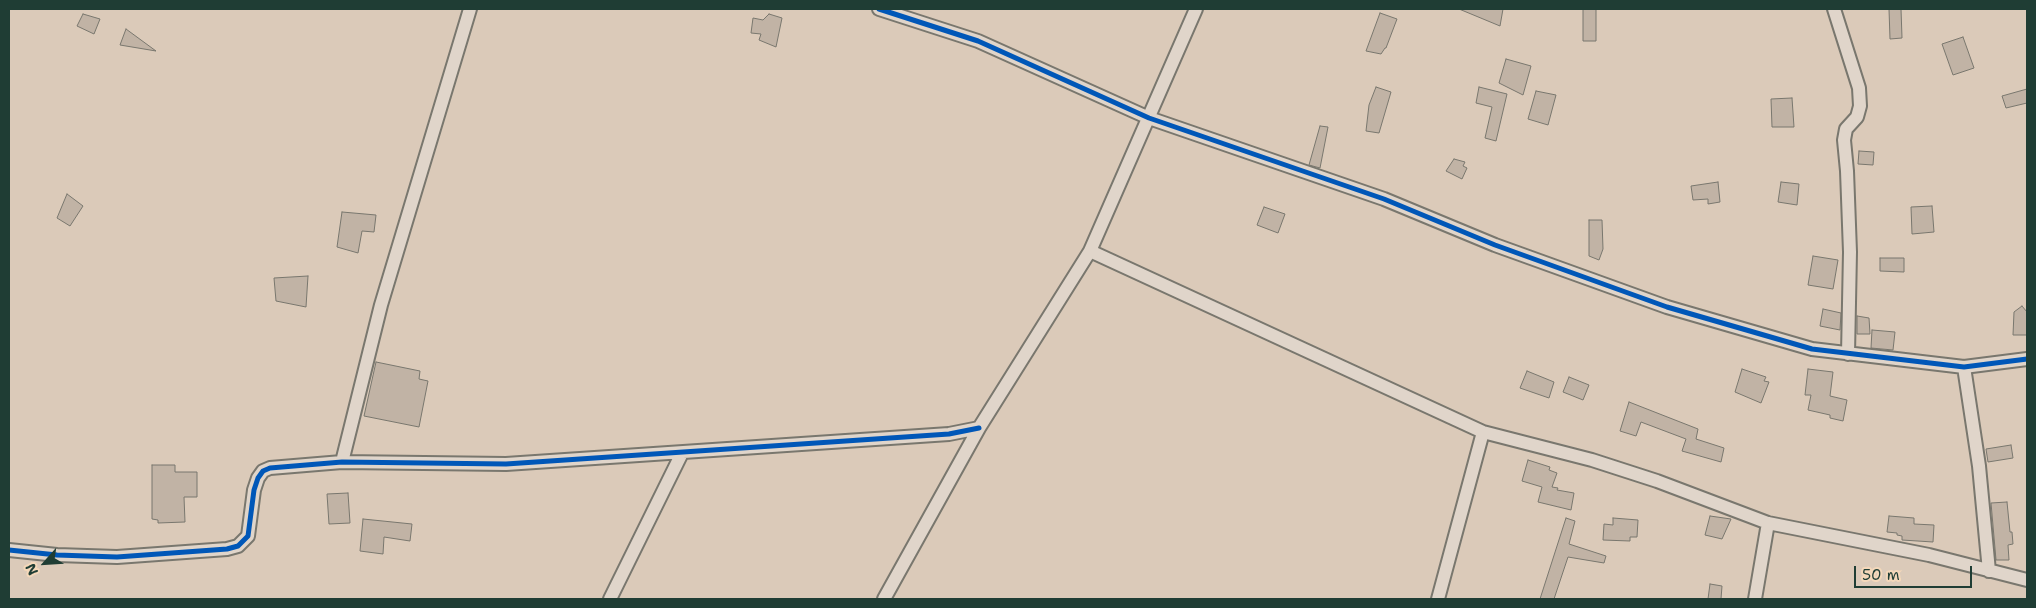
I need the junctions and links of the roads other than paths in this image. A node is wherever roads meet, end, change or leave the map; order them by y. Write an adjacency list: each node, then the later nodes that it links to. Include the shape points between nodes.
1 (470, 9): 13 (street, via 381,304)
2 (879, 9): 5 (street, via 978,41)
3 (1196, 9): 5 (street)
4 (1834, 9): 7 (street, via 1859,88 1860,106 1857,117 1846,129 1844,140 1850,252)
5 (1149, 118): 6 (street); 7 (street, via 1384,199 1495,245 1667,307 1812,349)
6 (1090, 251): 10 (street); 11 (street)
7 (1848, 354): 9 (street)
8 (2027, 359): 9 (street)
9 (1964, 368): 16 (street, via 1979,466)
10 (979, 428): 12 (street, via 949,434); 19 (street)
11 (1483, 432): 14 (street, via 1592,460); 20 (street)
12 (682, 453): 13 (street, via 506,464); 18 (street)
13 (342, 462): 15 (street, via 263,471 254,490 248,536 238,546 228,549 117,557)
14 (1768, 523): 16 (street, via 1929,555); 21 (street)
15 (9, 550)
16 (1989, 571): 17 (street)
17 (2027, 580)
18 (610, 599)
19 (884, 599)
20 (1438, 599)
21 (1755, 599)

